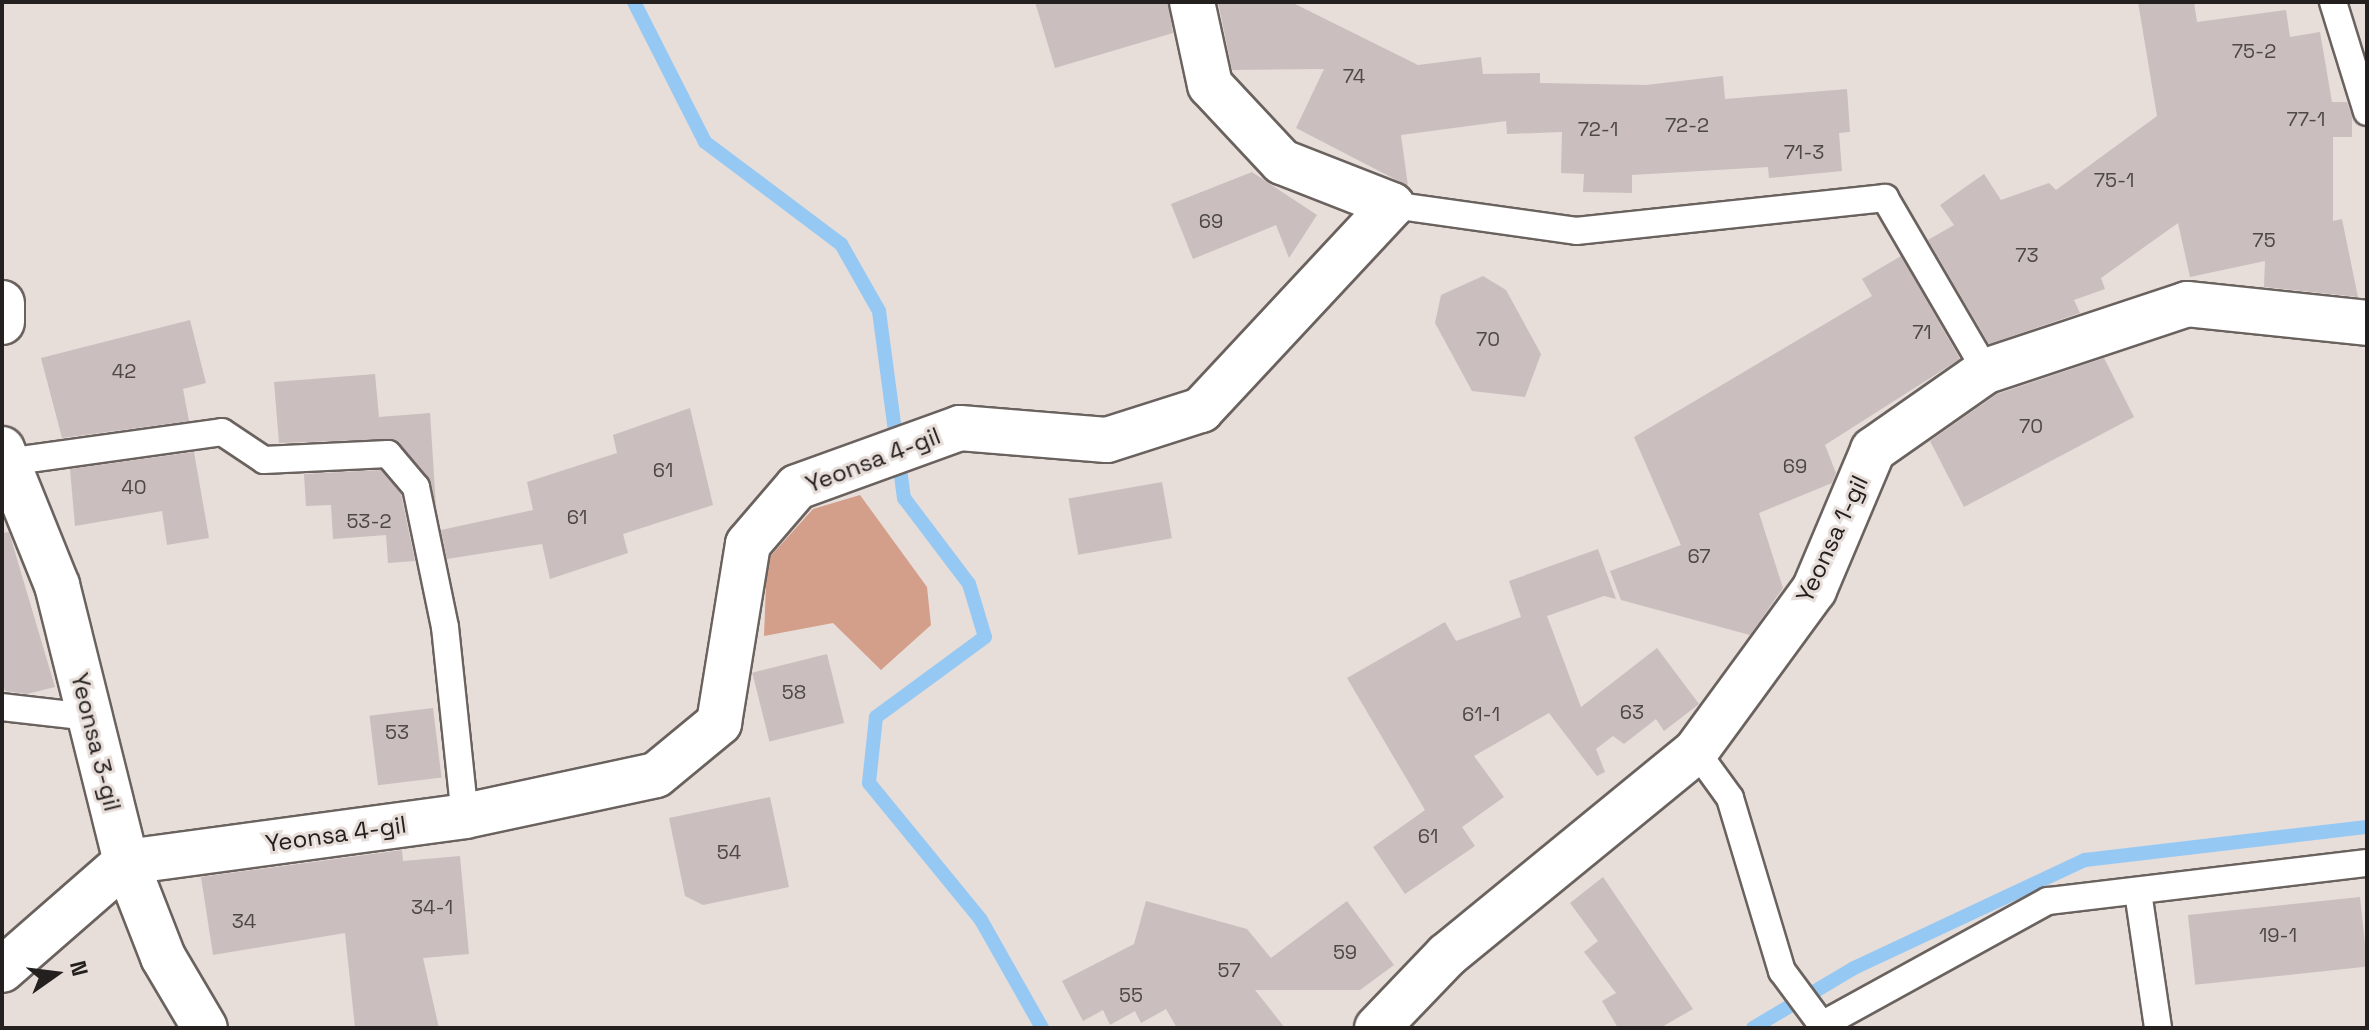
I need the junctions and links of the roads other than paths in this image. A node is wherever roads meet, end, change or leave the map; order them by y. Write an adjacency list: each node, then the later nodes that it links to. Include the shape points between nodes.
1 (1192, 2): 4 (street, via 1210,85 1282,162)
2 (2333, 2): 3 (lane)
3 (2367, 112)
4 (1392, 205): 8 (lane, via 1576,231 1885,198); 13 (street, Yeonsa 4-gil, via 1201,410 1107,440 960,428 797,487 748,544 719,723 656,775)
5 (2, 303): 6 (street)
6 (2, 322)
7 (2367, 323): 8 (street, Yeonsa 1-gil, via 2187,304)
8 (1986, 371): 12 (street, Yeonsa 1-gil, via 1873,450 1814,590)
9 (5, 456): 11 (street, Yeonsa 3-gil, via 57,585); 13 (lane, via 222,432 264,460 388,454 416,487 445,627)
10 (2, 707): 11 (lane)
11 (90, 717): 14 (street, Yeonsa 3-gil)
12 (1696, 751): 16 (lane, via 1730,798 1782,971 1822,1025 2048,901); 19 (street, Yeonsa 1-gil, via 1447,955)
13 (465, 816): 14 (street, Yeonsa 4-gil)
14 (126, 862): 17 (street); 18 (street, Yeonsa 3-gil, via 163,957)
15 (2367, 863): 16 (lane)
16 (2138, 892): 20 (lane)
17 (2, 970)
18 (205, 1028)
19 (1377, 1028)
20 (2158, 1028)

